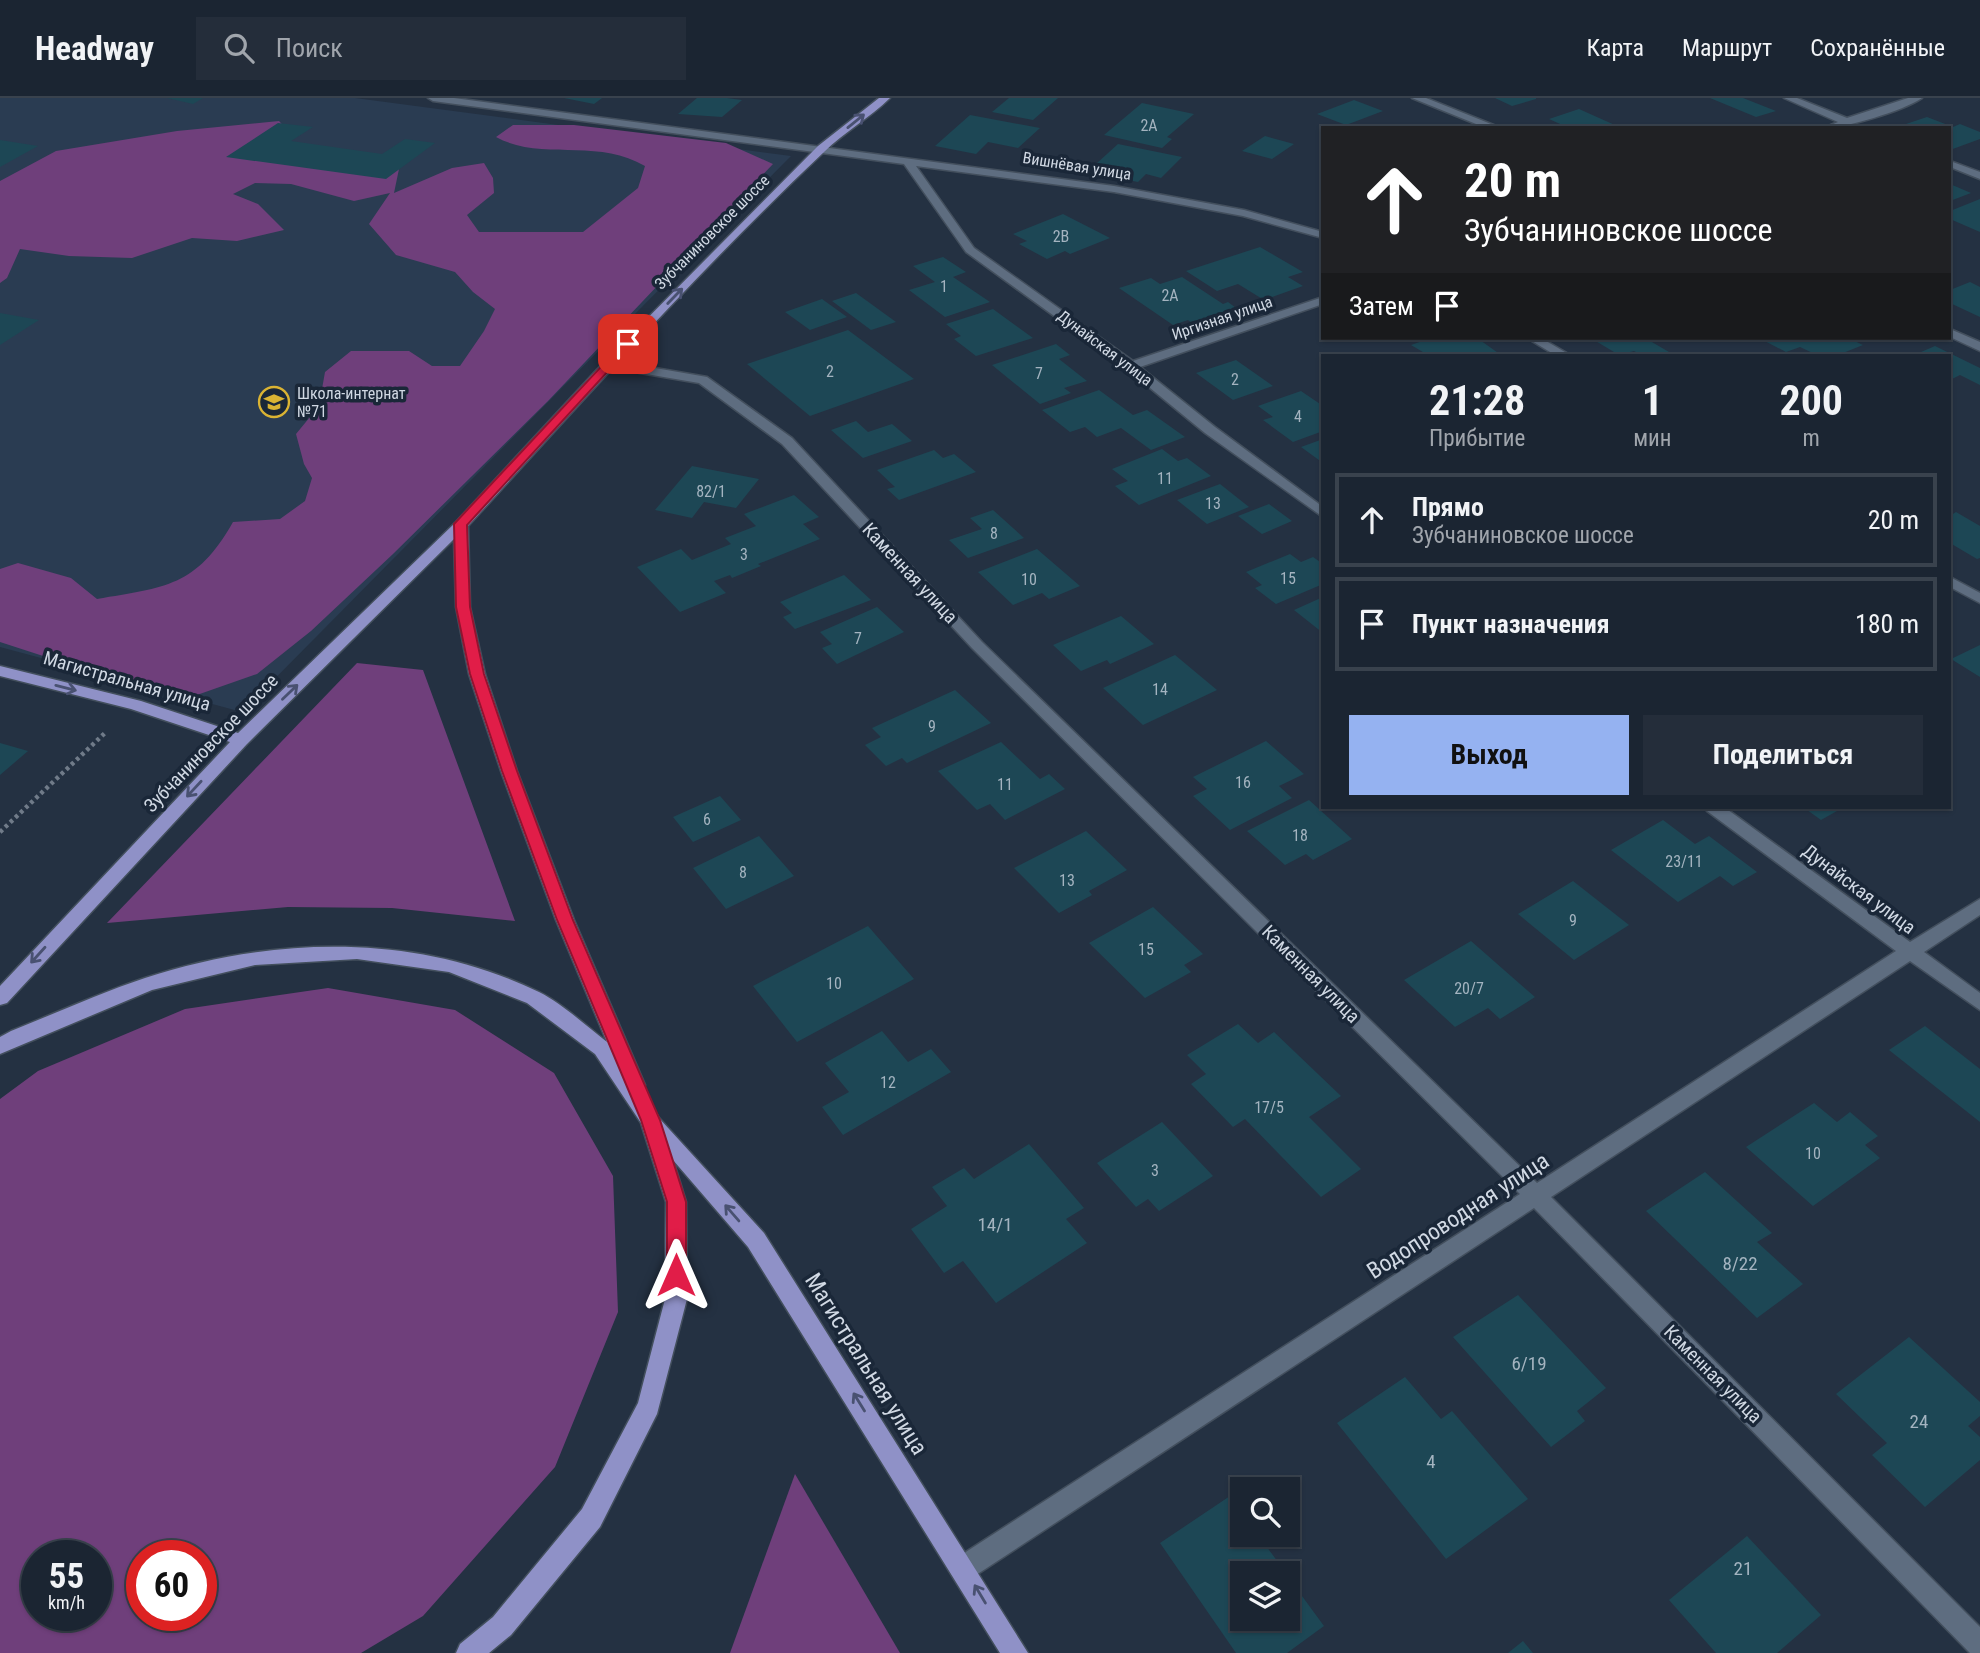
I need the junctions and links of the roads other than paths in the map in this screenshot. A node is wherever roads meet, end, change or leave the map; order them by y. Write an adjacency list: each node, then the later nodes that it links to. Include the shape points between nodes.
1 (433, 98): 10 (street, Вишнёвая улица)
2 (885, 98): 10 (main road, Зубчаниновское шоссе, one-way to 2)
3 (1417, 98): 7 (street)
4 (1789, 98): 6 (street)
5 (1917, 98): 6 (street)
6 (1847, 122): 8 (street); 9 (street)
7 (1491, 126)
8 (1835, 126)
9 (1857, 126)
10 (822, 148): 11 (street, Вишнёвая улица); 20 (main road, Зубчаниновское шоссе, one-way to 10)
11 (908, 162): 14 (street, Вишнёвая улица, via 1114,189 1244,213); 21 (street, Дунайская улица, via 970,250)
12 (1951, 164): 13 (street)
13 (1980, 176)
14 (1321, 234)
15 (1321, 301): 21 (street, Иргизная улица)
16 (1951, 333): 18 (street)
17 (1537, 340): 19 (street)
18 (1980, 347)
19 (1562, 354)
20 (608, 364): 23 (main road, Зубчаниновское шоссе); 35 (street, Каменная улица, via 703,380 787,441 977,645)
21 (1131, 366): 22 (street, Дунайская улица)
22 (1321, 512)
23 (461, 524): 27 (main road, Зубчаниновское шоссе, one-way to 23); 34 (main road, via 463,607 477,674 565,920)
24 (1951, 582): 25 (street)
25 (1980, 599)
26 (0, 671): 27 (main road, Магистральная улица, one-way to 27, via 135,705)
27 (241, 740): 31 (main road, Зубчаниновское шоссе, one-way to 31)
28 (1716, 809): 30 (street, Дунайская улица)
29 (1980, 906): 30 (street, Водопроводная улица)
30 (1910, 953): 32 (street, Дунайская улица); 35 (street, Водопроводная улица)
31 (0, 998)
32 (1980, 1003)
33 (0, 1046): 34 (main road, via 149,984 256,958 357,952 451,965 534,998 601,1049)
34 (650, 1120): 36 (main road, Магистральная улица, one-way to 34, via 756,1240); 38 (main road, via 676,1202 676,1299 649,1406 591,1518 502,1626)
35 (1537, 1197): 36 (street, Водопроводная улица); 37 (street, Каменная улица)
36 (964, 1567): 39 (main road, Магистральная улица, one-way to 36)
37 (1980, 1645)
38 (469, 1653)
39 (1015, 1653)

